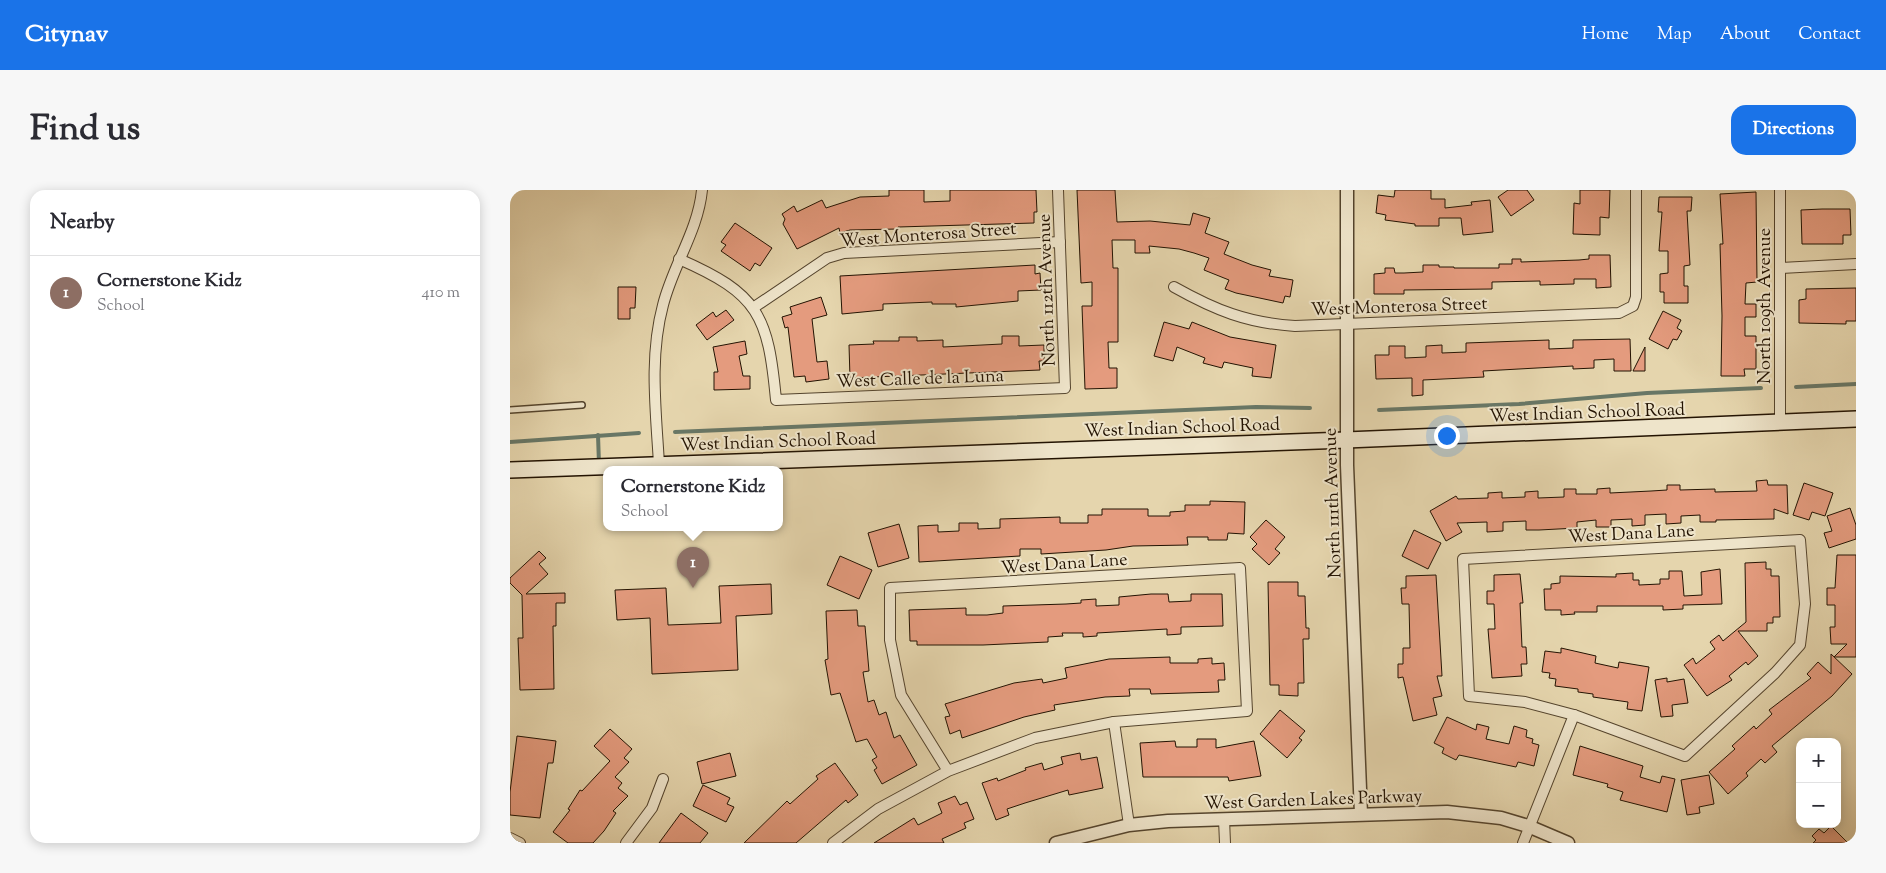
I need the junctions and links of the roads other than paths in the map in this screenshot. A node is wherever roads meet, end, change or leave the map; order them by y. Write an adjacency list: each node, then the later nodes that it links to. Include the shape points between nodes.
1 (702, 190): 7 (street, via 696,220)
2 (1058, 190): 6 (street, North 112th Avenue)
3 (1347, 190): 12 (street, North 111th Avenue)
4 (1636, 190): 12 (street, West Monterosa Street, via 1636,297 1633,306 1619,313)
5 (1780, 190): 9 (street, North 109th Avenue)
6 (1060, 242): 11 (street, West Monterosa Street, via 844,253 827,258); 13 (street, North 112th Avenue)
7 (679, 259): 11 (street, via 731,285); 19 (street, via 656,334)
8 (1856, 264): 9 (street)
9 (1781, 268): 17 (street, North 109th Avenue)
10 (1174, 287): 12 (street, West Monterosa Street, via 1207,306 1242,319 1295,326)
11 (753, 308): 13 (street, West Calle de la Luna, via 769,345 776,400)
12 (1346, 325): 18 (street, North 111th Avenue)
13 (1066, 388)
14 (582, 405): 15 (lane)
15 (510, 410)
16 (1856, 419): 17 (main road, West Indian School Road)
17 (1780, 422): 18 (main road, West Indian School Road)
18 (1346, 440): 19 (main road, West Indian School Road); 27 (street, North 111th Avenue)
19 (659, 464): 21 (main road, West Indian School Road)
20 (603, 466): 22 (main road, West Indian School Road)
21 (609, 466)
22 (510, 470)
23 (1574, 714): 23 (street, West Dana Lane, via 1685,756 1775,673 1800,645 1805,604 1800,540 1463,559 1468,696 1525,702); 30 (street)
24 (1114, 722): 25 (street, via 1035,738); 25 (street, West Dana Lane, via 1247,711 1240,568 890,588 890,640 901,695); 29 (street)
25 (948, 771): 34 (street, via 878,809)
26 (663, 779): 33 (street, via 652,808)
27 (1361, 814): 28 (street, West Garden Lakes Parkway); 30 (street, West Garden Lakes Parkway, via 1467,814 1501,818)
28 (1224, 819): 29 (street, West Garden Lakes Parkway); 36 (street)
29 (1129, 825): 35 (street, West Garden Lakes Parkway)
30 (1528, 826): 37 (street); 38 (street, West Garden Lakes Parkway)
31 (510, 838): 32 (street)
32 (520, 843)
33 (626, 843)
34 (833, 843)
35 (1056, 843)
36 (1225, 843)
37 (1523, 843)
38 (1568, 843)

